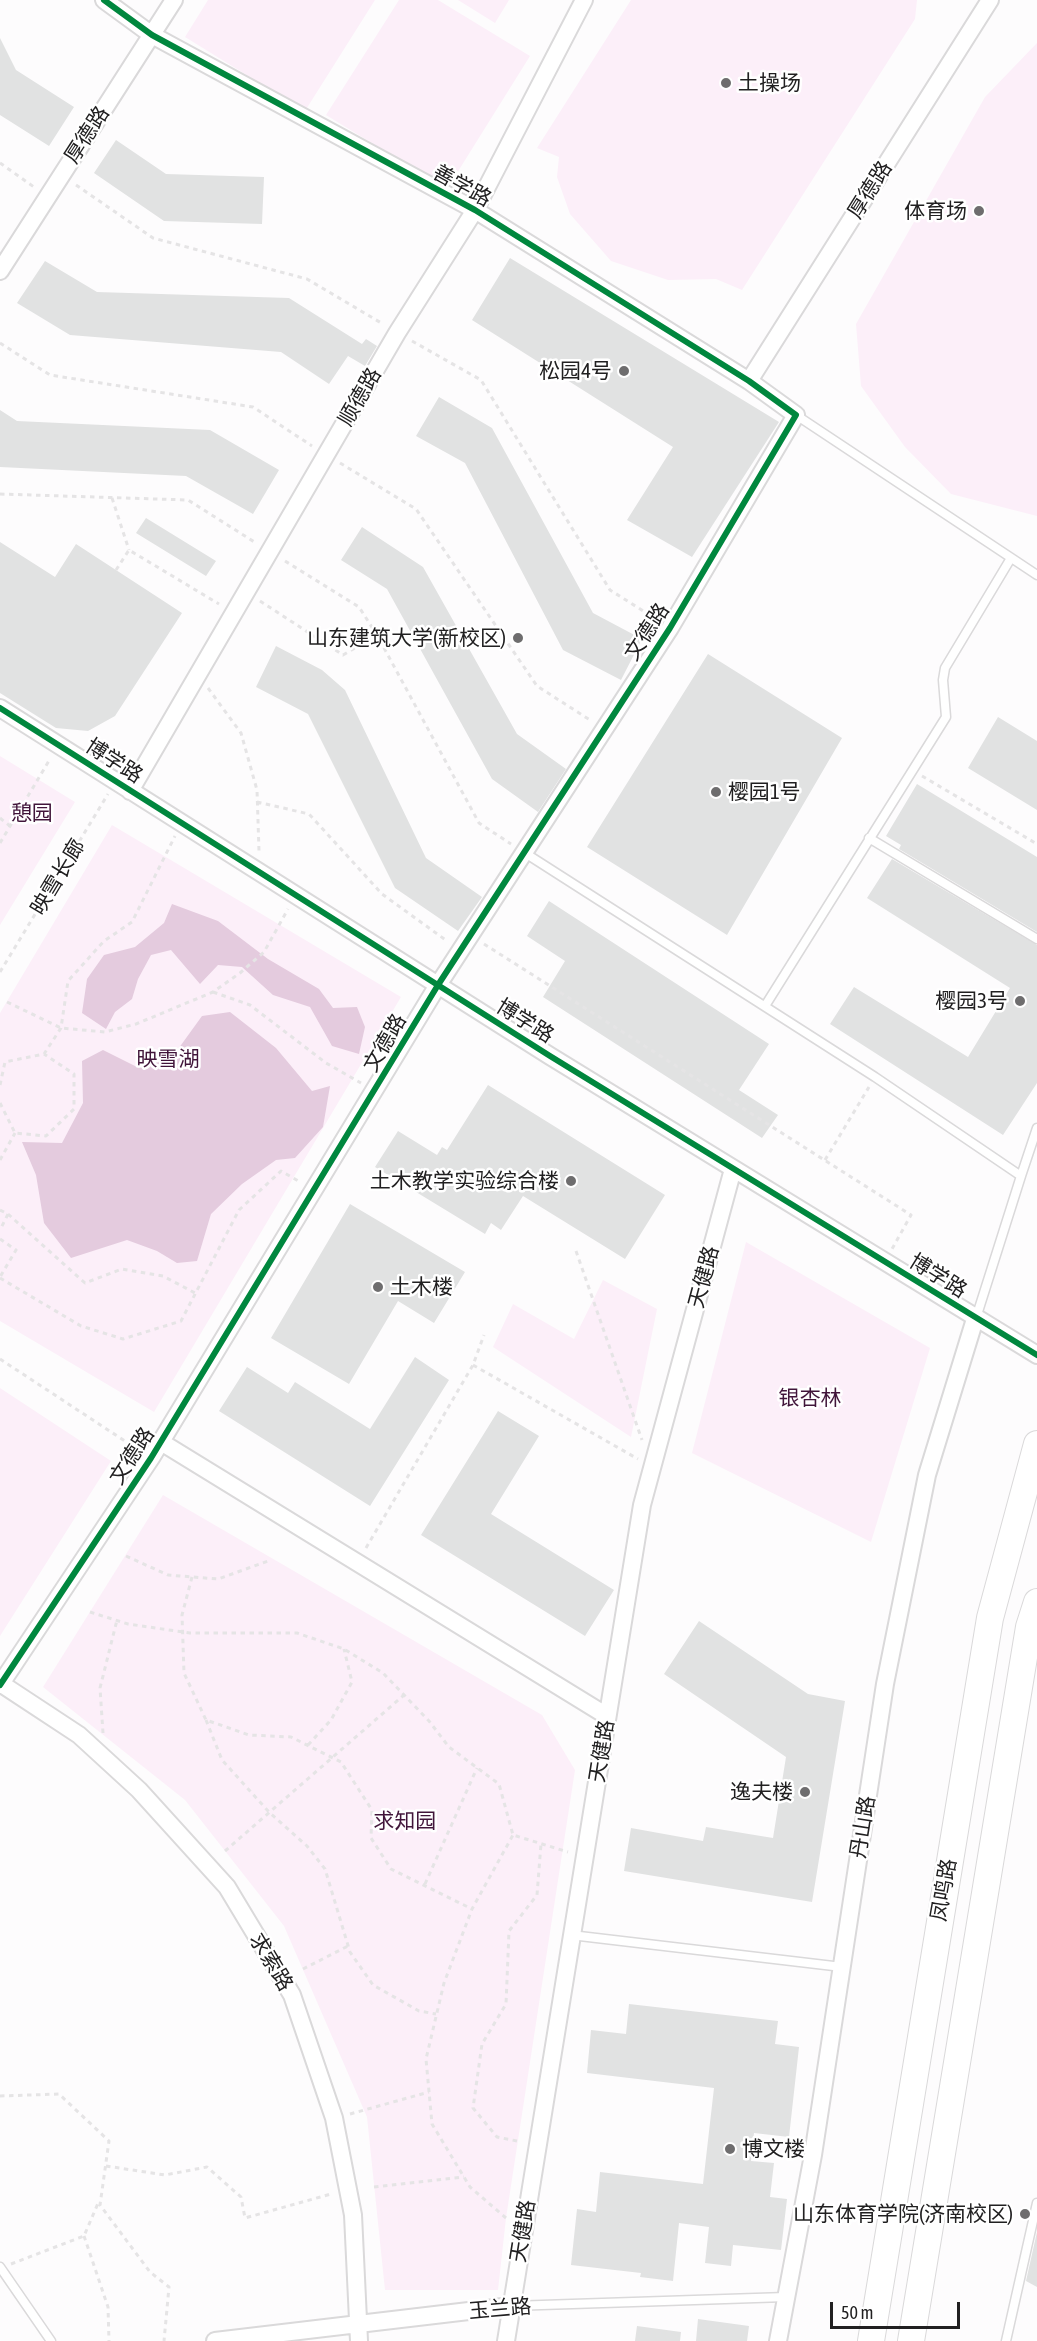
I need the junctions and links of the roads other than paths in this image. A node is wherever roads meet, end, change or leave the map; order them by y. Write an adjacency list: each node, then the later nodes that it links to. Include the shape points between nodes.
1 (104, 0): 5 (street, 善学路)
2 (174, 0): 5 (street, 厚德路)
3 (584, 0): 6 (street, 顺德路)
4 (990, 0): 8 (street, 厚德路)
5 (152, 35): 6 (street, 善学路); 7 (street, 厚德路)
6 (475, 210): 8 (street, 善学路); 13 (street, 顺德路, via 397,333 198,674)
7 (0, 271)
8 (750, 381): 9 (street, 善学路)
9 (796, 415): 10 (lane); 15 (street, 文德路, via 670,628)
10 (1011, 558): 11 (lane); 14 (lane, via 945,668 942,680 946,717)
11 (1037, 575)
12 (0, 708): 13 (street, 博学路)
13 (123, 786): 17 (street, 博学路)
14 (869, 838): 16 (lane); 18 (lane)
15 (525, 853): 17 (street, 文德路); 18 (lane)
16 (1037, 939)
17 (438, 985): 20 (street, 博学路); 24 (street, 文德路)
18 (765, 1006): 21 (lane)
19 (1037, 1128): 21 (lane)
20 (733, 1169): 22 (street, 博学路); 28 (street, 天健路, via 642,1504)
21 (1021, 1176): 22 (lane)
22 (975, 1319): 23 (street, 博学路); 30 (street, 丹山路, via 925,1486 885,1684)
23 (1037, 1354)
24 (161, 1442): 27 (street, 文德路); 28 (street)
25 (1037, 1444): 40 (main road, 凤鸣路, via 990,1618)
26 (1037, 1602): 41 (main road, 凤鸣路, via 1029,1627)
27 (0, 1684): 35 (street, 求索路, via 79,1735 139,1790 227,1887 292,1995 334,2118 353,2215)
28 (607, 1716): 29 (street, 天健路)
29 (572, 1935): 30 (lane); 34 (street, 天健路)
30 (842, 1967): 33 (street, 丹山路)
31 (1037, 2203): 42 (lane)
32 (0, 2267): 36 (lane)
33 (786, 2297): 34 (lane, 玉兰路); 39 (street, 丹山路)
34 (511, 2306): 35 (street, 玉兰路); 38 (street, 天健路)
35 (360, 2333): 37 (street, 玉兰路)
36 (51, 2341)
37 (215, 2341)
38 (506, 2341)
39 (778, 2341)
40 (871, 2341)
41 (911, 2341)
42 (1006, 2341)

